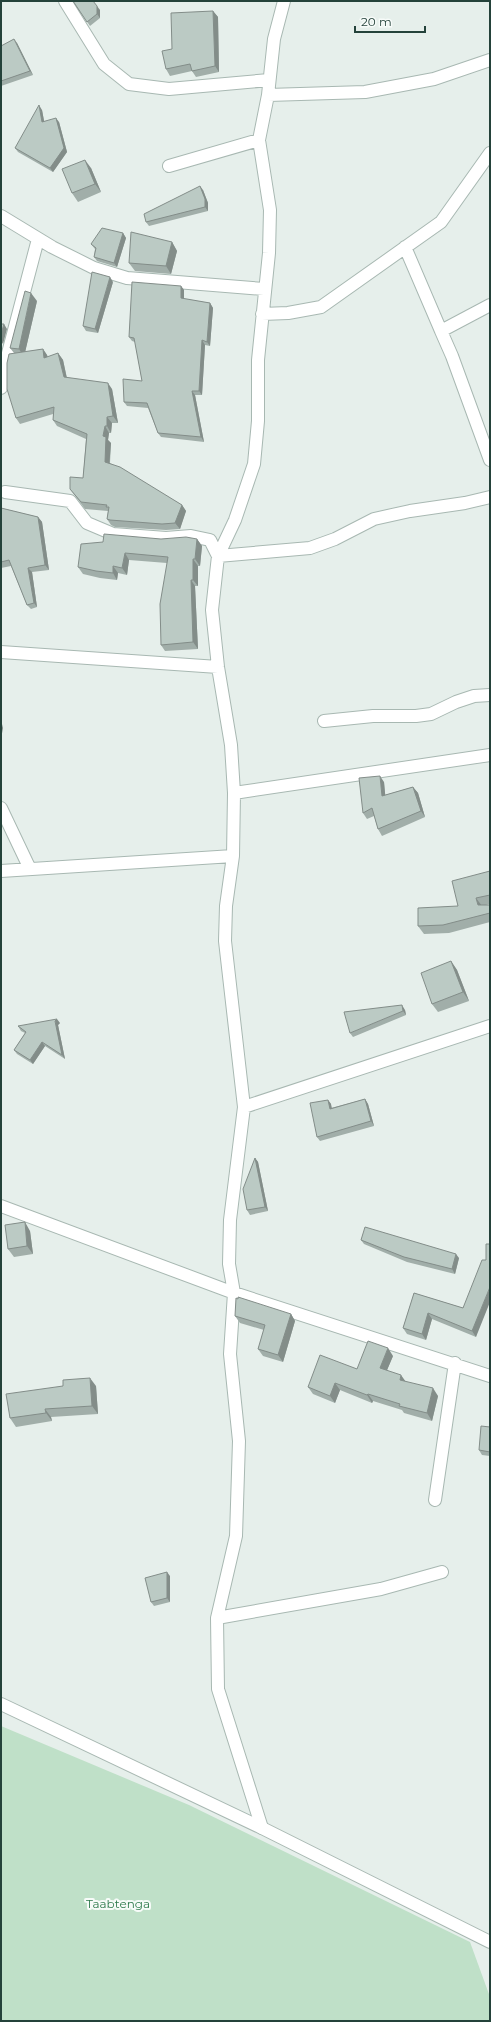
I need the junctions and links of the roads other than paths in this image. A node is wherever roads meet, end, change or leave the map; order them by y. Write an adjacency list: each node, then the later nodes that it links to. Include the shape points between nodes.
1 (65, 1): 4 (street, via 104,64 129,84 169,89)
2 (284, 1): 4 (street, via 274,39)
3 (490, 60): 5 (street, via 434,79 365,92)
4 (269, 80): 5 (street)
5 (268, 95): 6 (street)
6 (259, 140): 8 (street); 12 (street, via 270,210)
7 (490, 153): 11 (street, via 441,222)
8 (170, 166)
9 (1, 216): 10 (street)
10 (38, 239): 12 (street, via 94,268 127,278); 16 (street)
11 (405, 248): 14 (street, via 321,307 288,313); 15 (street)
12 (264, 289): 14 (street)
13 (490, 305): 15 (street)
14 (262, 314): 20 (street, via 254,464 235,520)
15 (441, 331): 17 (street)
16 (1, 388)
17 (490, 460)
18 (5, 492): 20 (street, via 70,501 87,523 113,534 166,538 191,536 210,540)
19 (490, 497): 20 (street, via 410,510 374,519 335,539 310,548)
20 (218, 556): 22 (street, via 212,610)
21 (1, 652): 22 (street)
22 (218, 667): 26 (street, via 231,745)
23 (490, 695): 24 (street, via 474,696 431,714)
24 (324, 721)
25 (490, 755): 26 (street)
26 (234, 793): 28 (street)
27 (1, 808): 29 (street)
28 (234, 856): 29 (street); 32 (street, via 226,906 225,941)
29 (30, 869): 30 (street)
30 (1, 871)
31 (490, 1026): 32 (street)
32 (244, 1107): 34 (street, via 230,1220 229,1264)
33 (1, 1206): 34 (street)
34 (234, 1293): 35 (street); 39 (street, via 230,1354 238,1441 236,1536)
35 (455, 1363): 36 (street); 37 (street)
36 (490, 1376)
37 (434, 1500)
38 (442, 1572): 39 (street, via 381,1589)
39 (217, 1618): 41 (street, via 218,1689)
40 (1, 1704): 41 (street)
41 (262, 1828): 42 (street)
42 (490, 1942)

